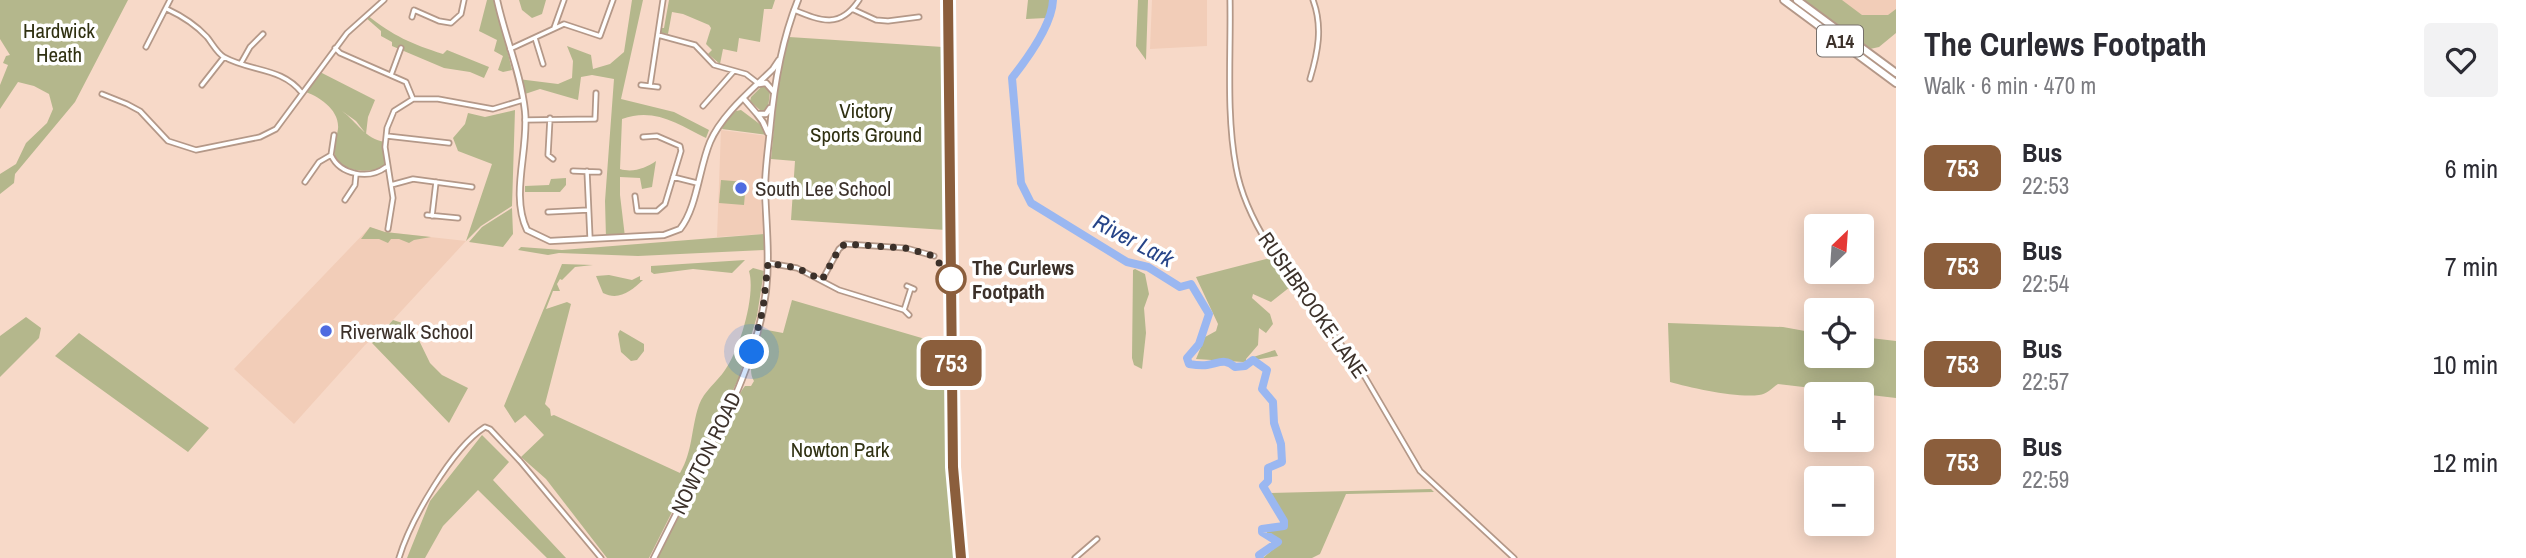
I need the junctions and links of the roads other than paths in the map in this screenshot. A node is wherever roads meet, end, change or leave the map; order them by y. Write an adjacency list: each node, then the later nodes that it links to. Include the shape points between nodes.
1 (170, 0): 15 (street)
2 (384, 0): 25 (street)
3 (464, 0): 18 (street, via 461,14 451,23 414,10)
4 (497, 0): 27 (street)
5 (564, 0): 20 (street)
6 (613, 0): 20 (street, via 600,36 564,24)
7 (663, 0): 22 (street)
8 (798, 0): 17 (street, NOWTON ROAD)
9 (859, 0): 16 (street)
10 (948, 0): 89 (highway, via 953,467)
11 (1230, 0): 91 (street, RUSHBROOKE LANE, via 1232,136 1236,169 1256,225 1365,377 1420,471)
12 (1313, 0): 35 (street, via 1319,15 1318,51)
13 (1784, 0): 36 (highway, A14)
14 (1797, 0): 33 (highway, A14)
15 (167, 9): 24 (street); 28 (street, via 191,22)
16 (852, 9): 17 (street, via 832,21); 19 (street, via 876,20)
17 (794, 10): 29 (street, NOWTON ROAD)
18 (412, 16)
19 (919, 18)
20 (553, 30): 23 (street)
21 (263, 34): 30 (street)
22 (658, 36): 32 (street, via 695,45 714,65); 40 (street)
23 (535, 38): 27 (street); 31 (street)
24 (146, 47)
25 (335, 48): 34 (street); 43 (street)
26 (401, 48): 34 (street)
27 (510, 48): 48 (street)
28 (224, 57): 30 (street); 38 (street)
29 (779, 60): 37 (street); 42 (street, NOWTON ROAD)
30 (242, 63): 43 (street, via 281,75)
31 (543, 64)
32 (733, 72): 37 (street, via 746,74); 50 (street)
33 (1896, 73)
34 (391, 75): 46 (street, via 406,82)
35 (1310, 79)
36 (1896, 83)
37 (759, 84): 42 (street, via 766,83); 47 (street)
38 (202, 85)
39 (641, 85): 40 (street)
40 (650, 86): 41 (street)
41 (658, 87)
42 (773, 92): 49 (street, NOWTON ROAD)
43 (302, 93): 45 (street, via 269,133 196,150 168,141 139,111)
44 (596, 93): 52 (street, via 594,119)
45 (102, 94)
46 (413, 99): 48 (street, via 488,109); 55 (street, via 394,111)
47 (744, 99): 51 (street); 69 (street, via 713,134)
48 (523, 100): 53 (street)
49 (772, 104): 51 (street, via 766,114); 57 (street, NOWTON ROAD)
50 (703, 106)
51 (757, 114): 57 (street)
52 (550, 118): 53 (street); 60 (street, via 548,155)
53 (525, 120): 78 (street, via 520,205 527,230 550,241)
54 (334, 135): 59 (street)
55 (387, 136): 58 (street); 61 (street)
56 (643, 137): 66 (street, via 657,136 680,146)
57 (769, 138): 80 (street, NOWTON ROAD, via 765,186)
58 (449, 143)
59 (331, 155): 65 (street, via 341,169); 67 (street, via 319,162)
60 (553, 159)
61 (386, 167): 65 (street); 70 (street)
62 (573, 171): 63 (street)
63 (587, 172): 64 (street); 74 (street)
64 (599, 172)
65 (356, 174): 73 (street)
66 (673, 177): 69 (street); 72 (street, via 665,204 657,211 637,211)
67 (305, 182)
68 (436, 182): 70 (street, via 413,179); 71 (street); 76 (street, via 430,216)
69 (696, 183): 78 (street, via 684,224 672,234)
70 (391, 185): 77 (street)
71 (472, 187)
72 (635, 196)
73 (345, 200)
74 (589, 211): 75 (street); 78 (street)
75 (548, 212)
76 (458, 218)
77 (388, 229)
78 (590, 238)
79 (932, 254): 81 (street, via 845,244)
80 (768, 263): 81 (street, via 797,268); 88 (street, NOWTON ROAD, via 757,337 743,378)
81 (822, 280): 83 (street, via 839,290)
82 (911, 288): 83 (street)
83 (904, 310): 84 (street)
84 (909, 315)
85 (1097, 539): 90 (street)
86 (399, 558): 87 (street, via 439,479 485,427 520,460)
87 (601, 558)
88 (653, 558)
89 (961, 558)
90 (1075, 558)
91 (1514, 558)

